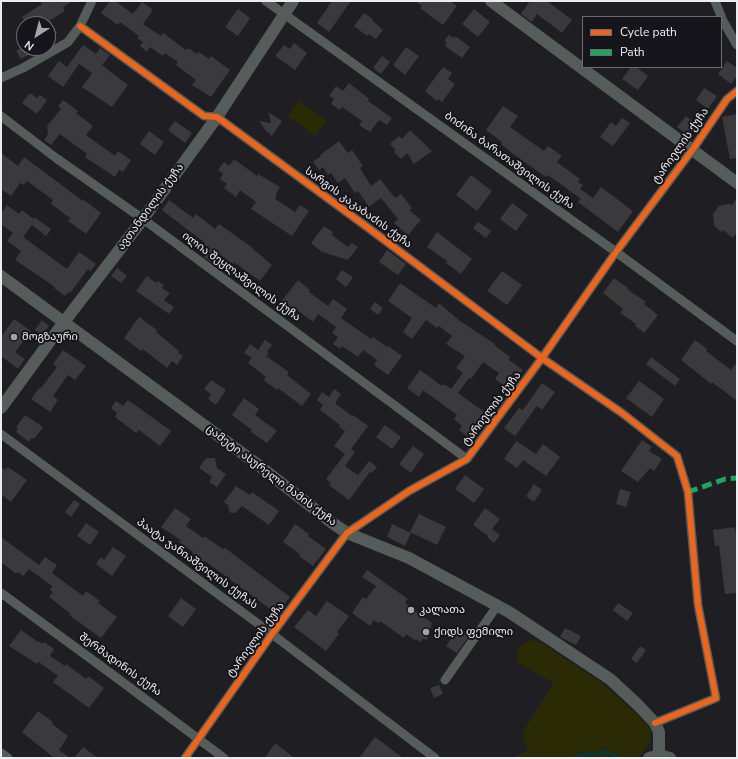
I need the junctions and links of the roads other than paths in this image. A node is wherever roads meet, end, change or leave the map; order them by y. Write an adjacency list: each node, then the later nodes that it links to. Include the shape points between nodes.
1 (92, 1): 9 (street)
2 (266, 1): 6 (street, ბიძინა ბარათაშვილის ქუჩა)
3 (293, 1): 6 (street, ავთანდილის ქუჩა)
4 (491, 1): 12 (street)
5 (715, 1): 7 (street)
6 (283, 14): 16 (street, ავთანდილის ქუჩა); 20 (street, ბიძინა ბარათაშვილის ქუჩა)
7 (721, 16)
8 (722, 18): 10 (street)
9 (80, 26): 13 (street, via 68,42); 16 (street, სარგის კაკაბაძის ქუჩა, via 204,116)
10 (737, 45)
11 (582, 68): 17 (street)
12 (582, 68)
13 (1, 78)
14 (737, 91): 17 (street, ტარიელის ქუჩა, via 727,99)
15 (1, 116): 19 (street, ილია შეყლაშვილის ქუჩა)
16 (217, 117): 19 (street, ავთანდილის ქუჩა); 24 (street, სარგის კაკაბაძის ქუჩა)
17 (693, 149): 18 (street); 20 (street, ტარიელის ქუჩა)
18 (737, 183)
19 (142, 220): 22 (street, ავთანდილის ქუჩა); 27 (street, ილია შეყლაშვილის ქუჩა)
20 (616, 252): 23 (street, ბიძინა ბარათაშვილის ქუჩა); 24 (street, ტარიელის ქუჩა)
21 (1, 276): 22 (street, ცამეტი ასურელი მამის ქუჩა)
22 (64, 322): 25 (street, ავთანდილის ქუჩა); 28 (street, ცამეტი ასურელი მამის ქუჩა, via 250,459 312,509)
23 (737, 341)
24 (542, 358): 27 (street, ტარიელის ქუჩა); 33 (street, სარგის კაკაბაძის ქუჩა, via 622,412 677,456 688,492 698,605 716,698)
25 (1, 408)
26 (1, 434): 31 (street, პაატა ჯანიაშვილის ქუჩას)
27 (467, 459): 28 (street, ტარიელის ქუჩა, via 409,490)
28 (348, 532): 30 (street, ცამეტი ასურელი მამის ქუჩა, via 409,558); 31 (street, ტარიელის ქუჩა)
29 (1, 593): 34 (street, შერმადინის ქუჩა)
30 (497, 606): 32 (street); 33 (street, ცამეტი ასურელი მამის ქუჩა, via 610,679)
31 (272, 634): 34 (street, ტარიელის ქუჩა); 40 (street, პაატა ჯანიაშვილის ქუჩას)
32 (445, 680)
33 (655, 722): 36 (street, via 659,732)
34 (199, 739): 38 (street, ტარიელის ქუჩა); 39 (street, შერმადინის ქუჩა)
35 (1, 753): 37 (street)
36 (659, 757)
37 (8, 758)
38 (184, 758)
39 (224, 758)
40 (435, 758)

